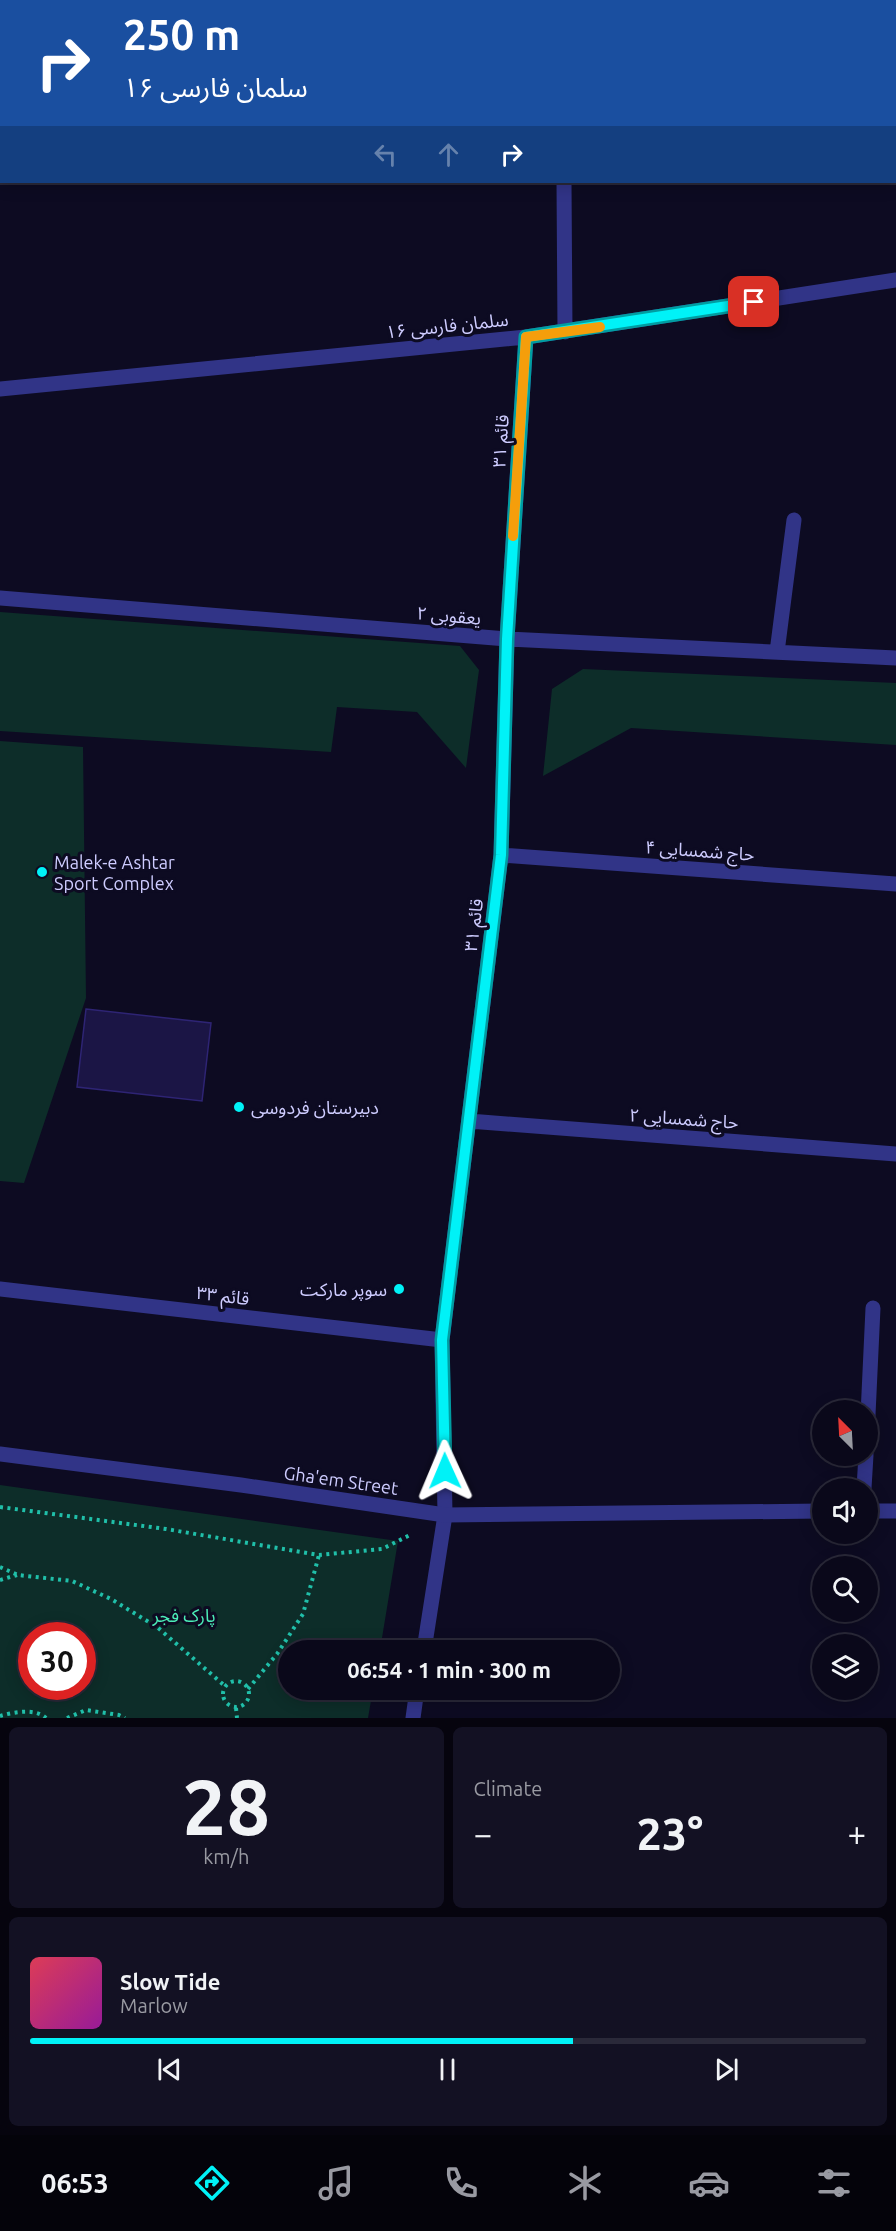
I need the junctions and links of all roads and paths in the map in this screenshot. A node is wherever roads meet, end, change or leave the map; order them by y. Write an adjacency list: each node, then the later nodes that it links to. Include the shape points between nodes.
1 (564, 183): 3 (street)
2 (896, 279): 3 (street, سلمان فارسی ۱۶)
3 (566, 332): 4 (street, سلمان فارسی ۱۶)
4 (526, 337): 5 (street, سلمان فارسی ۱۶); 8 (street, قائم ۳۱)
5 (0, 389)
6 (794, 520): 9 (street)
7 (0, 598): 8 (street, یعقوبی ۲)
8 (507, 639): 9 (street, یعقوبی ۲); 11 (street, قائم ۳۱)
9 (777, 652): 10 (street, یعقوبی ۲)
10 (896, 658)
11 (501, 855): 12 (street, حاج شمسایی ۴); 13 (street, قائم ۳۱)
12 (896, 884)
13 (469, 1121): 14 (street, حاج شمسایی ۲); 17 (street, قائم ۳۱)
14 (896, 1154)
15 (0, 1289): 17 (street, قائم ۳۳)
16 (873, 1308): 18 (street)
17 (442, 1340): 24 (street, قائم ۳۱)
18 (869, 1400)
19 (0, 1454): 24 (street, Gha'em Street)
20 (0, 1507): 25 (path)
21 (812, 1511): 24 (street, Gha'em Street)
22 (878, 1511): 23 (street)
23 (896, 1511)
24 (446, 1515): 25 (path, via 382,1549); 29 (street, قائم ۳۱)
25 (319, 1555): 31 (path, via 303,1614)
26 (0, 1567): 27 (path)
27 (18, 1575): 28 (path); 30 (path, via 72,1581 111,1599 157,1627)
28 (0, 1580)
29 (426, 1640)
30 (225, 1686): 31 (path, via 241,1682); 33 (path, via 224,1700)
31 (248, 1689): 33 (path, via 249,1699)
32 (415, 1700): 39 (street)
33 (236, 1708): 38 (path)
34 (0, 1716): 35 (path, via 41,1713)
35 (46, 1718)
36 (67, 1718): 37 (path, via 86,1710)
37 (125, 1718)
38 (237, 1718)
39 (412, 1718)

